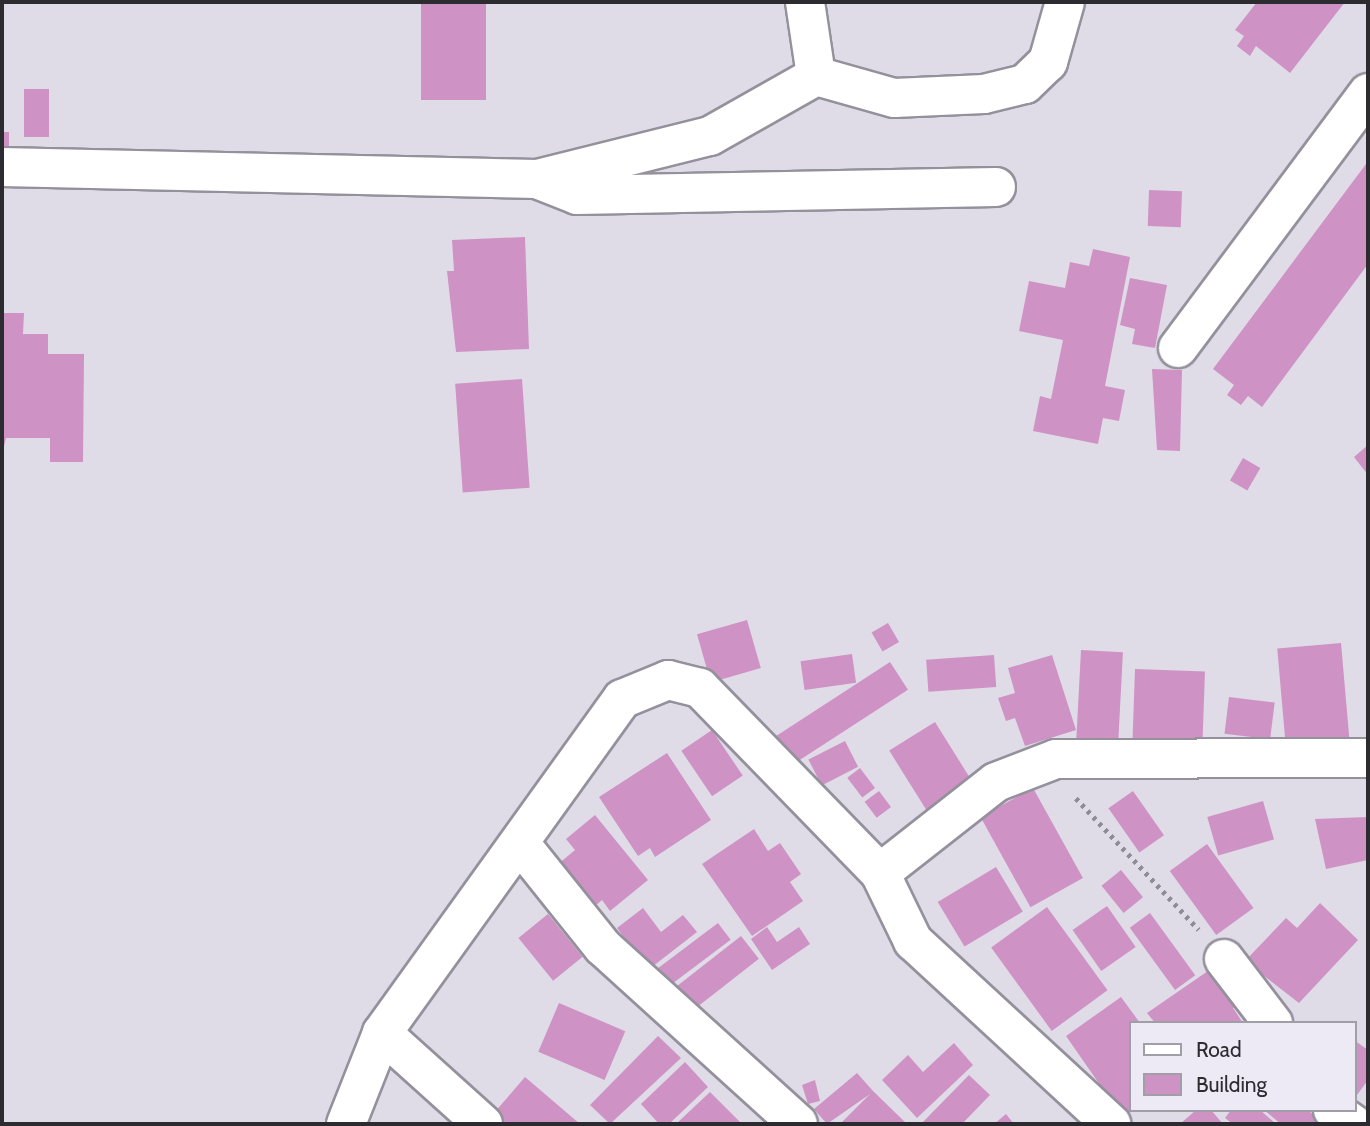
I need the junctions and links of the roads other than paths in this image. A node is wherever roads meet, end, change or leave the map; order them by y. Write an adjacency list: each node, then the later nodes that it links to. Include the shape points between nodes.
1 (805, 2): 3 (street)
2 (1065, 2): 3 (street, via 1048,62 1025,84 984,94 894,98)
3 (817, 76): 6 (street, via 710,136)
4 (1368, 93): 8 (street)
5 (2, 167): 6 (street)
6 (537, 179): 7 (street, via 577,195)
7 (996, 187)
8 (1178, 348)
9 (1368, 758): 11 (street, via 1056,758 996,782)
10 (522, 846): 11 (street, via 622,699 668,680 700,688); 14 (street); 18 (street, via 603,947)
11 (880, 873): 19 (street, via 913,941)
12 (1224, 959): 13 (street)
13 (1271, 1021)
14 (383, 1033): 16 (street); 17 (street)
15 (1336, 1112): 20 (street)
16 (345, 1124)
17 (483, 1124)
18 (798, 1124)
19 (1111, 1124)
20 (1353, 1124)

